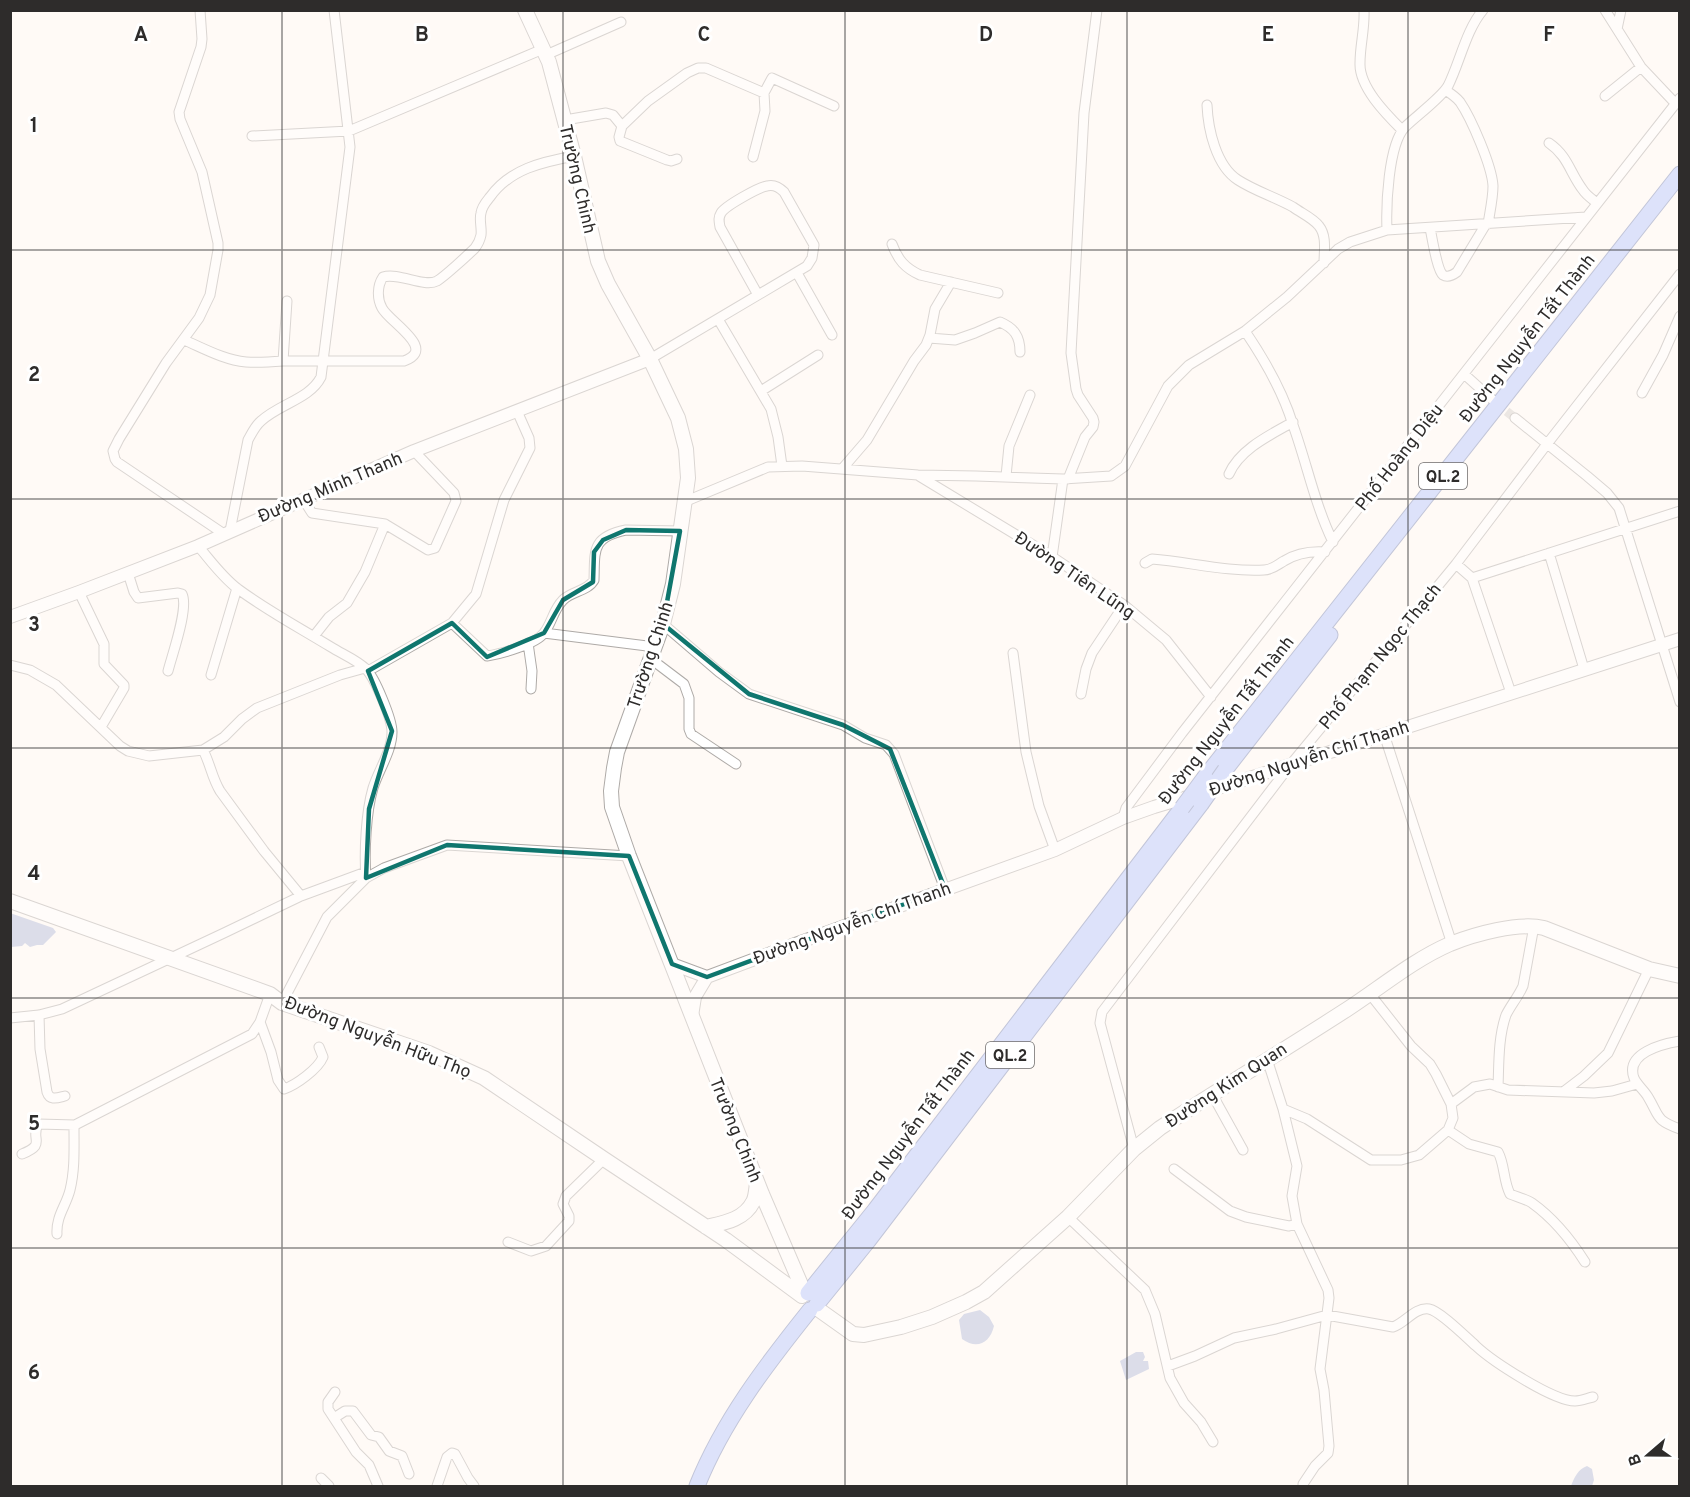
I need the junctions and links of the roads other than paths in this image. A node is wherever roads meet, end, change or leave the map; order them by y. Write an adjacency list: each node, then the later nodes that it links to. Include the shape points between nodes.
1 (200, 10): 48 (street, via 201,47 179,112 202,172 218,250 210,295)
2 (334, 10): 22 (street)
3 (525, 10): 11 (main road, Trường Chinh)
4 (1097, 10): 69 (street, via 1084,113 1071,352 1076,389 1094,422)
5 (1365, 10): 21 (street, via 1360,67 1364,82)
6 (1483, 10): 13 (street)
7 (1605, 10): 10 (street)
8 (1622, 10): 10 (street)
9 (621, 22): 11 (street)
10 (1617, 29): 12 (street)
11 (545, 52): 19 (main road, Trường Chinh); 22 (street)
12 (1641, 67): 15 (street); 16 (street)
13 (1445, 90): 21 (street); 32 (street, via 1462,105 1482,147 1493,187)
14 (764, 93): 18 (street, via 772,78); 20 (street, via 698,68 662,90); 26 (street, via 765,111)
15 (1605, 96)
16 (1677, 100): 30 (street, Phố Hoàng Diệu)
17 (1207, 105): 36 (street, via 1211,136 1229,173 1280,199 1320,227)
18 (834, 106)
19 (565, 120): 20 (street, via 606,112); 25 (main road, Trường Chinh)
20 (622, 126): 27 (street, via 621,141 667,160)
21 (1402, 130): 34 (street, via 1388,183)
22 (349, 131): 23 (street); 52 (street, via 349,165)
23 (252, 136)
24 (1549, 143): 30 (street, via 1564,156 1582,190)
25 (574, 156): 51 (main road, Trường Chinh, via 598,261); 52 (street, via 532,165 494,191 481,212 481,234 476,247 438,280 383,277 379,283 381,307 412,340 415,355 404,361)
26 (753, 157)
27 (677, 159)
28 (1680, 174): 160 (highway, Đường Nguyễn Tất Thành / QL.2, bridge, via 1205,777 874,1210)
29 (1680, 189): 160 (highway, Đường Nguyễn Tất Thành / QL.2, bridge, via 1225,770 868,1242)
30 (1597, 203): 31 (street, Phố Hoàng Diệu)
31 (1586, 217): 32 (street); 54 (street, Phố Hoàng Diệu)
32 (1487, 224): 33 (street); 33 (street, via 1452,275 1441,272)
33 (1430, 228): 34 (street)
34 (1387, 230): 36 (street, via 1350,242)
35 (892, 244): 39 (street, via 901,263 910,270)
36 (1324, 263): 45 (street)
37 (797, 273): 41 (street); 41 (street, via 807,266 814,246 781,189 763,187 730,205 719,216 720,227); 46 (street)
38 (1680, 274): 62 (street, Phố Phạm Ngọc Thạch)
39 (951, 282): 40 (street); 47 (street, via 934,309)
40 (998, 293)
41 (758, 296): 44 (street)
42 (287, 301): 53 (street)
43 (1680, 316): 56 (street)
44 (718, 319): 51 (street); 55 (street)
45 (1245, 331): 61 (street); 69 (street, via 1189,365 1168,386 1119,472)
46 (832, 335)
47 (929, 338): 49 (street, via 955,340 1000,322 1015,332); 65 (street, via 867,440)
48 (184, 340): 53 (street, via 238,361); 76 (street, via 139,405 115,447 114,456 117,462)
49 (1020, 352)
50 (818, 355): 55 (street)
51 (650, 358): 59 (street, Đường Minh Thanh); 71 (main road, Trường Chinh, via 678,418 686,449 688,478)
52 (324, 360): 53 (street); 76 (street, via 321,376 312,390 287,403 254,429 248,440)
53 (283, 361)
54 (1464, 374): 58 (street); 77 (street, Phố Hoàng Diệu)
55 (761, 391): 64 (street, via 773,416)
56 (1642, 393)
57 (1030, 395): 68 (street, via 1010,446)
58 (1494, 401)
59 (517, 411): 63 (street, Đường Minh Thanh); 90 (street, via 530,448 504,500 478,588)
60 (1515, 418): 62 (street)
61 (1293, 422): 66 (street, via 1242,454); 77 (street)
62 (1547, 444): 74 (street, via 1607,493 1618,507); 83 (street, Phố Phạm Ngọc Thạch)
63 (414, 451): 70 (street, Đường Minh Thanh); 73 (street, via 454,493 456,501 431,550)
64 (782, 466): 65 (street); 71 (street, via 768,467)
65 (842, 469): 67 (street)
66 (1229, 474)
67 (918, 476): 68 (street); 81 (street, Đường Tiên Lũng)
68 (1006, 477): 69 (street)
69 (1066, 479): 81 (street)
70 (303, 499): 73 (street, via 312,513); 76 (street, Đường Minh Thanh)
71 (684, 502): 75 (main road, Trường Chinh)
72 (1680, 511): 74 (street)
73 (385, 524): 93 (street, via 348,603 329,616)
74 (1626, 529): 80 (street); 96 (street)
75 (680, 531): 91 (main road, Trường Chinh); 92 (street, via 626,530 603,540 594,552 592,584 563,600)
76 (227, 532): 78 (street, Đường Minh Thanh)
77 (1333, 542): 79 (street, Phố Hoàng Diệu)
78 (198, 546): 84 (street, Đường Minh Thanh); 86 (street)
79 (1325, 552): 82 (street, via 1305,552 1266,570 1152,559); 107 (street, Phố Hoàng Diệu)
80 (1549, 553): 85 (street); 100 (street)
81 (1052, 557): 88 (street, Đường Tiên Lũng)
82 (1145, 563)
83 (1456, 564): 85 (street); 113 (street, Phố Phạm Ngọc Thạch)
84 (128, 573): 87 (street, Đường Minh Thanh); 102 (street, via 138,598 178,593 184,597 184,612)
85 (1472, 578): 105 (street)
86 (237, 588): 93 (street); 103 (street)
87 (80, 592): 89 (street, Đường Minh Thanh); 109 (street, via 104,644 105,664 124,685)
88 (1124, 605): 106 (street, via 1092,653); 107 (street, Đường Tiên Lũng, via 1166,640)
89 (10, 617)
90 (452, 623): 95 (street, via 488,656); 101 (street)
91 (663, 624): 97 (main road, Trường Chinh); 118 (street, via 749,694 843,725 890,749)
92 (544, 633): 95 (street); 97 (street)
93 (314, 636): 101 (street)
94 (1680, 639): 96 (street, Đường Nguyễn Chí Thanh)
95 (528, 644): 104 (street)
96 (1661, 645): 100 (street, Đường Nguyễn Chí Thanh); 108 (street)
97 (653, 653): 112 (street, via 684,684 689,698 691,734); 116 (main road, Trường Chinh, via 617,752 611,791 612,807)
98 (1013, 653): 115 (street, via 1026,752)
99 (10, 665): 109 (street, via 30,670 56,685)
100 (1584, 669): 105 (street, Đường Nguyễn Chí Thanh)
101 (366, 670): 111 (street, via 340,675 257,708); 117 (street, via 391,720 392,731 369,809)
102 (168, 671)
103 (211, 675)
104 (531, 689)
105 (1511, 693): 110 (street, Đường Nguyễn Chí Thanh)
106 (1081, 694)
107 (1211, 697): 114 (street, Phố Hoàng Diệu, via 1126,808)
108 (1680, 702)
109 (101, 727): 111 (street, via 128,751 149,756)
110 (1384, 734): 113 (street, Đường Nguyễn Chí Thanh); 122 (street)
111 (203, 750): 119 (street, via 220,791)
112 (736, 764)
113 (1291, 764): 114 (street, Đường Nguyễn Chí Thanh); 148 (street, Phố Phạm Ngọc Thạch, via 1102,1012 1100,1023)
114 (1123, 818): 115 (street, Đường Nguyễn Chí Thanh)
115 (1055, 850): 118 (street, Đường Nguyễn Chí Thanh)
116 (629, 856): 117 (street, via 447,845); 124 (main road, Trường Chinh)
117 (366, 875): 119 (street); 130 (street, via 327,916)
118 (945, 889): 127 (street, Đường Nguyễn Chí Thanh)
119 (301, 896): 123 (street)
120 (10, 901): 123 (main road, Đường Nguyễn Hữu Thọ)
121 (1534, 926): 122 (main road, Đường Kim Quan, via 1495,931); 125 (main road, Đường Kim Quan); 139 (street, via 1523,986 1502,1029)
122 (1452, 944): 129 (main road, Đường Kim Quan)
123 (169, 958): 128 (main road, Đường Nguyễn Hữu Thọ); 131 (street, via 62,1009)
124 (672, 964): 127 (street); 132 (main road, Trường Chinh)
125 (1649, 969): 126 (main road, Đường Kim Quan); 140 (street, via 1608,1053)
126 (1680, 976)
127 (707, 977): 132 (street, via 695,997)
128 (270, 994): 130 (main road, Đường Nguyễn Hữu Thọ); 134 (street)
129 (1370, 994): 137 (main road, Đường Kim Quan); 143 (street, via 1430,1064)
130 (282, 1003): 151 (main road, Đường Nguyễn Hữu Thọ, via 429,1053 484,1078)
131 (39, 1015): 133 (street); 142 (street, via 47,1092 51,1098)
132 (692, 1017): 153 (main road, Trường Chinh)
133 (10, 1018)
134 (260, 1022): 136 (street, via 284,1089 319,1066 323,1057); 145 (street, via 247,1037)
135 (1680, 1041): 138 (street, via 1643,1053 1632,1070)
136 (319, 1047)
137 (1267, 1059): 141 (main road, Đường Kim Quan); 144 (street)
138 (1637, 1084): 140 (street, via 1603,1093); 146 (street, via 1659,1119)
139 (1498, 1087): 140 (street); 143 (street, via 1474,1087)
140 (1563, 1092)
141 (1212, 1094): 148 (main road, Đường Kim Quan); 149 (street)
142 (65, 1096)
143 (1451, 1104): 147 (street, via 1453,1118)
144 (1283, 1109): 147 (street, via 1307,1119 1371,1160 1401,1160 1419,1155); 155 (street, via 1297,1166 1292,1197)
145 (75, 1125): 150 (street, via 38,1124 35,1146); 157 (street, via 72,1179 57,1220)
146 (1680, 1129)
147 (1448, 1130): 159 (street, via 1468,1144 1498,1152 1510,1194 1530,1202 1554,1223)
148 (1134, 1149): 154 (main road, Đường Kim Quan)
149 (1243, 1150)
150 (22, 1154)
151 (604, 1160): 156 (main road, Đường Nguyễn Hữu Thọ); 158 (street, via 566,1196 563,1204 568,1221 546,1246 531,1251)
152 (1174, 1169): 155 (street, via 1230,1211 1278,1224)
153 (758, 1183): 156 (main road, via 753,1202 738,1218); 160 (main road, Trường Chinh)
154 (1068, 1217): 160 (main road, Đường Kim Quan, via 984,1292 932,1317 859,1335); 162 (street, via 1145,1290)
155 (1297, 1224): 161 (street, via 1329,1290)
156 (706, 1227): 160 (main road, Đường Nguyễn Hữu Thọ)
157 (57, 1234)
158 (508, 1242)
159 (1586, 1262)
160 (809, 1301): 174 (highway, QL.2, via 719,1439)
161 (1327, 1315): 162 (street, via 1234,1338); 164 (street, via 1393,1327 1423,1309 1431,1309 1488,1357 1559,1398 1576,1401); 169 (street, via 1320,1369 1329,1446 1328,1453)
162 (1168, 1366): 166 (street, via 1184,1403)
163 (335, 1392): 165 (street, via 327,1405)
164 (1593, 1397)
165 (334, 1418): 167 (street, via 353,1411 388,1451 402,1456); 171 (street, via 370,1467)
166 (1213, 1442)
167 (409, 1474)
168 (321, 1478): 170 (street)
169 (1303, 1484)
170 (329, 1486)
171 (378, 1486)
172 (437, 1486): 173 (street, via 452,1453)
173 (474, 1486)
174 (697, 1486)

